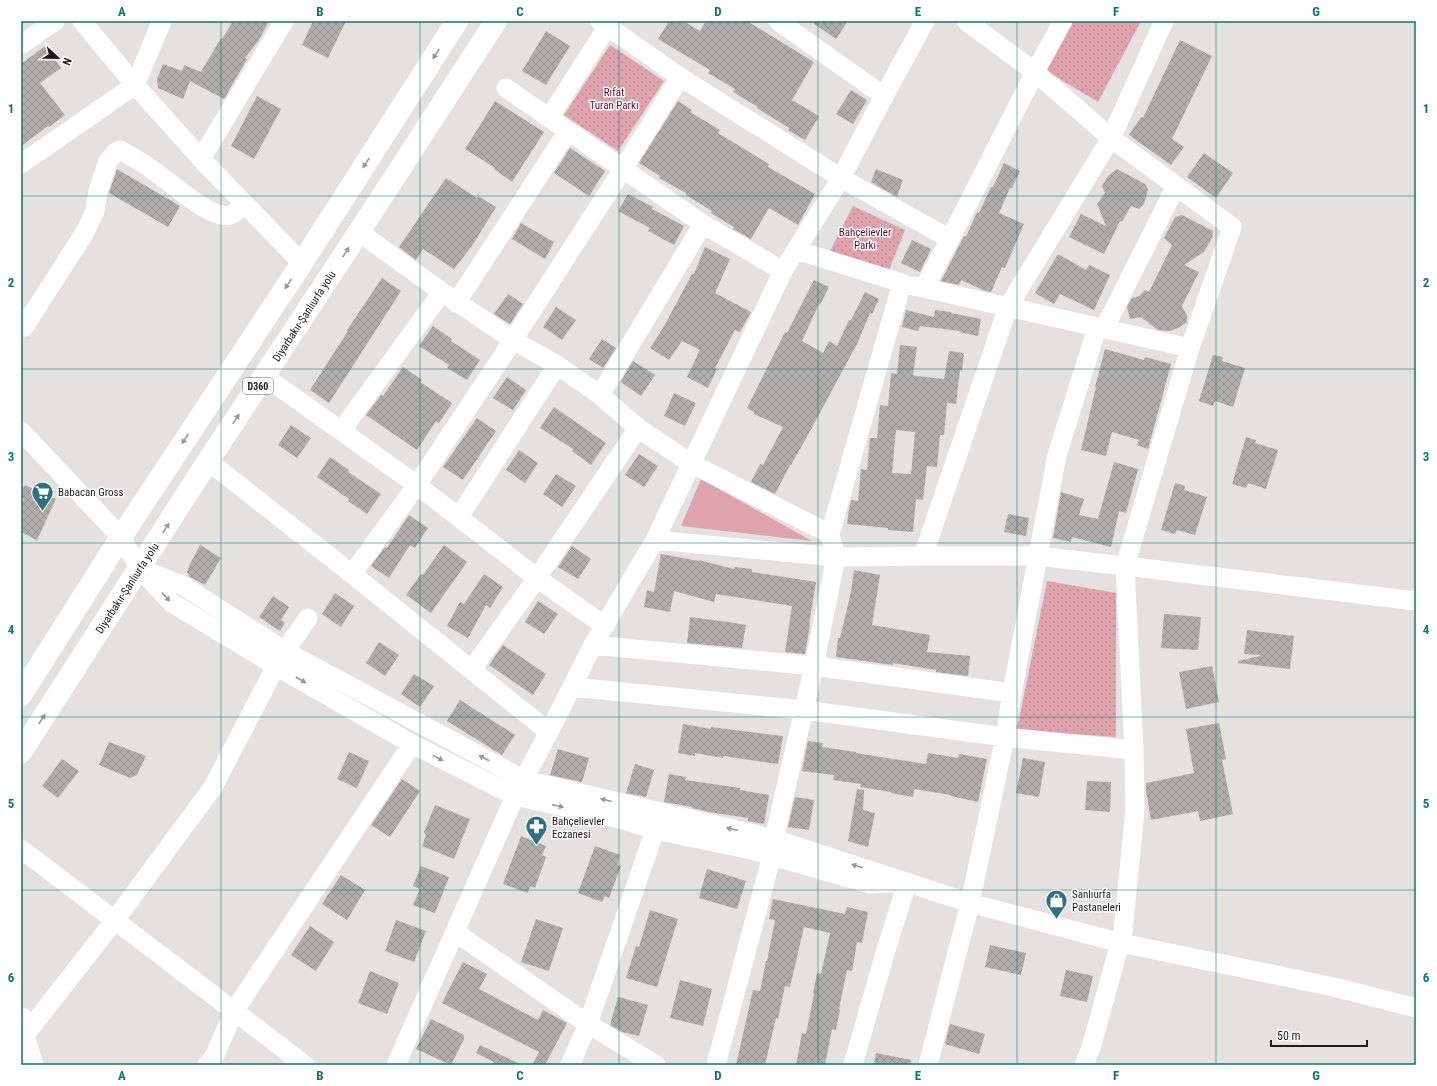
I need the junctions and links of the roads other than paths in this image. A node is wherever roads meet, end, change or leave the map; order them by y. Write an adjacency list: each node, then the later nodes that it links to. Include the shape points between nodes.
1 (55, 21): 13 (street)
2 (82, 21): 16 (street)
3 (162, 21): 16 (street)
4 (284, 21): 22 (street)
5 (457, 21): 32 (highway, D360, one-way to 32)
6 (496, 21): 29 (highway, Diyarbakır-Şanlıurfa yolu / D360)
7 (778, 21): 18 (street)
8 (925, 21): 18 (street)
9 (966, 21): 14 (street)
10 (1063, 21): 14 (street)
11 (1164, 21): 21 (street)
12 (606, 23): 15 (street); 19 (street)
13 (21, 45)
14 (1035, 72): 21 (street); 30 (street)
15 (680, 77): 24 (street); 25 (street)
16 (135, 85): 22 (street); 23 (street)
17 (506, 88): 19 (street)
18 (884, 96): 25 (street)
19 (549, 118): 20 (street)
20 (568, 131): 24 (street); 36 (street)
21 (1111, 138): 26 (street); 37 (street)
22 (201, 159): 27 (street)
23 (21, 164)
24 (623, 169): 28 (street); 40 (street)
25 (841, 178): 30 (street); 31 (street)
26 (1176, 186): 39 (street); 41 (street, via 1232,227)
27 (244, 204): 32 (street); 38 (street, via 230,215 211,211 120,150 108,161 104,170 95,211 84,234)
28 (703, 224): 33 (street); 44 (street)
29 (359, 232): 36 (street); 43 (highway, Diyarbakır-Şanlıurfa yolu / D360, one-way to 29)
30 (950, 239): 35 (street)
31 (796, 250): 33 (street); 34 (street)
32 (302, 263): 53 (highway, D360, one-way to 53)
33 (783, 271): 49 (street)
34 (902, 283): 35 (street); 52 (street)
35 (924, 288): 37 (street)
36 (449, 298): 40 (street); 47 (street)
37 (1008, 307): 39 (street); 55 (street)
38 (24, 327)
39 (1100, 328): 41 (street); 56 (street, via 1057,455)
40 (513, 340): 42 (street); 50 (street)
41 (1190, 348): 58 (street)
42 (557, 364): 44 (street); 51 (street)
43 (264, 376): 47 (street); 48 (highway, Diyarbakır-Şanlıurfa yolu / D360, one-way to 43)
44 (600, 395): 45 (street)
45 (638, 428): 49 (street); 61 (street)
46 (21, 431): 53 (street)
47 (341, 431): 50 (street)
48 (208, 461): 59 (highway, Diyarbakır-Şanlıurfa yolu / D360, one-way to 48); 60 (street)
49 (692, 464): 52 (street); 54 (street)
50 (417, 485): 51 (street); 60 (street)
51 (459, 517): 61 (street)
52 (830, 534): 57 (street)
53 (121, 537): 59 (street); 71 (highway, D360)
54 (656, 540): 57 (street); 64 (street)
55 (923, 556): 56 (street); 57 (street)
56 (1038, 556): 58 (street); 70 (street)
57 (836, 557): 67 (street)
58 (1126, 566): 62 (street); 76 (street)
59 (140, 569): 66 (street, via 172,603); 77 (highway, Diyarbakır-Şanlıurfa yolu / D360, one-way to 59)
60 (352, 574): 68 (street)
61 (537, 578): 64 (street); 68 (street)
62 (1416, 601)
63 (308, 618): 66 (street)
64 (605, 626): 65 (street)
65 (593, 645): 67 (street); 69 (street)
66 (281, 659): 75 (street, one-way to 75); 78 (street, one-way to 66); 85 (street, via 212,787)
67 (814, 666): 70 (street); 72 (street)
68 (472, 670): 73 (street)
69 (572, 687): 72 (street); 73 (street)
70 (1012, 693): 74 (street)
71 (21, 695)
72 (804, 710): 74 (street); 81 (street)
73 (550, 732): 78 (street)
74 (1005, 737): 76 (street); 84 (street)
75 (412, 744): 79 (street, one-way to 79); 89 (street)
76 (1134, 750): 87 (street, via 1135,810)
77 (21, 752)
78 (524, 780): 79 (street); 81 (street, one-way to 78)
79 (515, 796): 80 (street, one-way to 80); 86 (street)
80 (655, 830): 81 (street); 90 (street)
81 (773, 847): 83 (street, via 870,884); 98 (street)
82 (21, 849): 85 (street)
83 (907, 883): 84 (street); 99 (street)
84 (970, 903): 87 (street); 100 (street)
85 (115, 920): 89 (street); 91 (street)
86 (455, 932): 90 (street); 95 (street)
87 (1121, 943): 88 (street, via 1334,986); 101 (street)
88 (1416, 1008)
89 (234, 1011): 93 (street, via 214,1057); 94 (street)
90 (588, 1024): 96 (street); 97 (street)
91 (23, 1026): 92 (street)
92 (34, 1065)
93 (206, 1065)
94 (305, 1065)
95 (396, 1065)
96 (570, 1065)
97 (656, 1065)
98 (716, 1065)
99 (853, 1065)
100 (928, 1065)
101 (1084, 1065)

